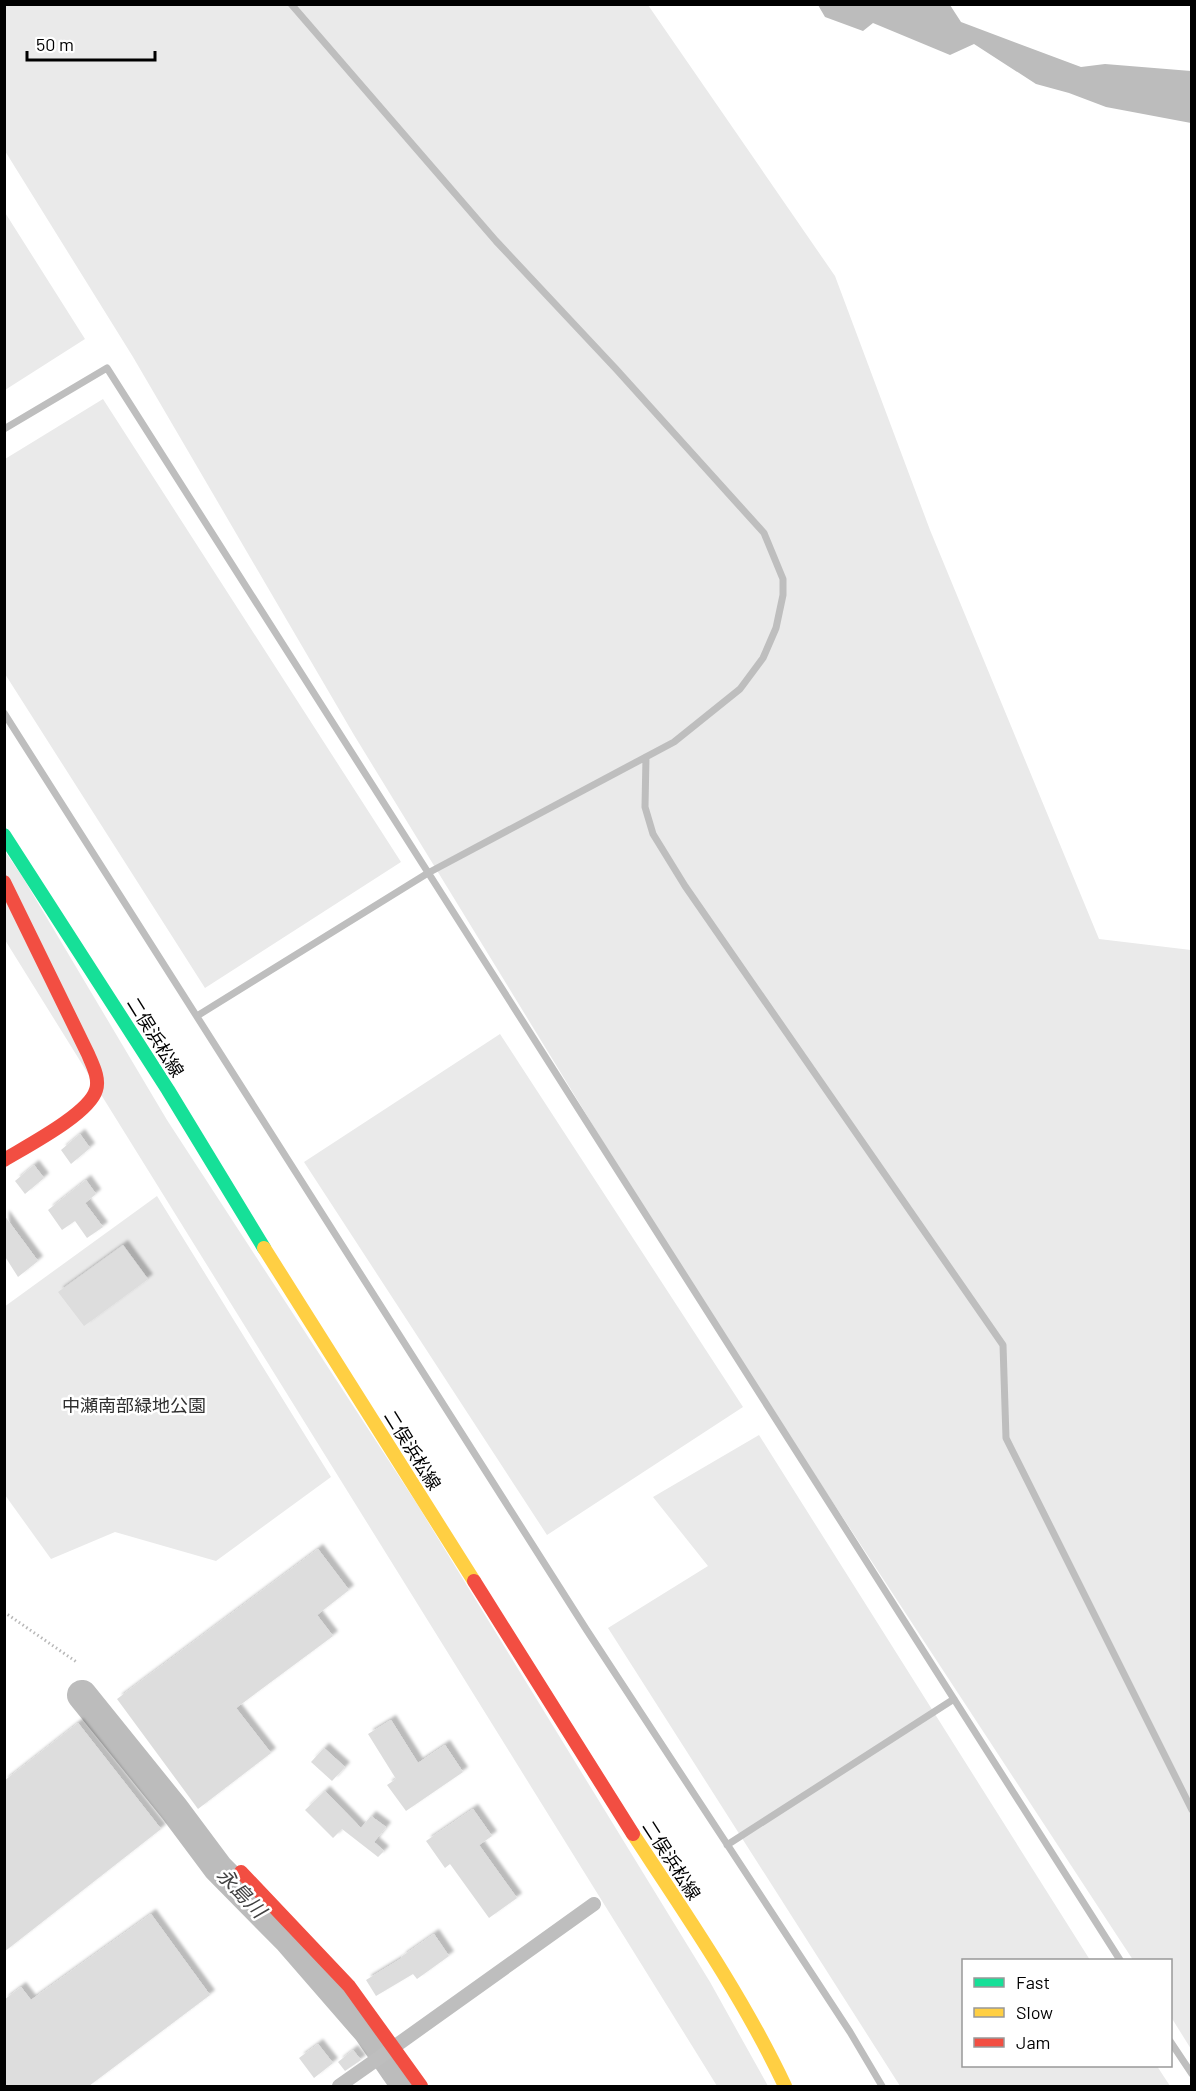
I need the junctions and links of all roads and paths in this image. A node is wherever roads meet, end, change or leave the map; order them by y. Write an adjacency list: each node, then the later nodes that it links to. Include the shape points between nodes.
1 (291, 4): 4 (lane, via 496,241 765,533 783,579 783,595 777,628 763,658 740,689 709,717)
2 (4, 429): 6 (lane, via 107,368)
3 (4, 713): 8 (lane)
4 (646, 757): 6 (lane); 13 (lane, via 645,807 653,834 1003,1345 1006,1438)
5 (5, 841): 20 (main road, 二俣浜松線, via 168,1090 601,1785 710,1950)
6 (428, 873): 8 (lane); 12 (lane)
7 (4, 882): 9 (main road, via 88,1054 96,1073 97,1089 82,1111)
8 (197, 1016): 14 (lane)
9 (4, 1160)
10 (4, 1612): 11 (path)
11 (78, 1663)
12 (954, 1699): 14 (lane); 17 (lane)
13 (1191, 1810)
14 (727, 1845): 26 (lane)
15 (241, 1872): 19 (main road, via 349,1986)
16 (594, 1904): 19 (street)
17 (1119, 1959)
18 (1172, 2044): 21 (lane)
19 (393, 2047): 22 (street); 23 (main road)
20 (774, 2061): 24 (main road, 二俣浜松線); 25 (street)
21 (1191, 2074)
22 (339, 2086)
23 (422, 2086)
24 (785, 2086)
25 (792, 2086)
26 (882, 2086)

